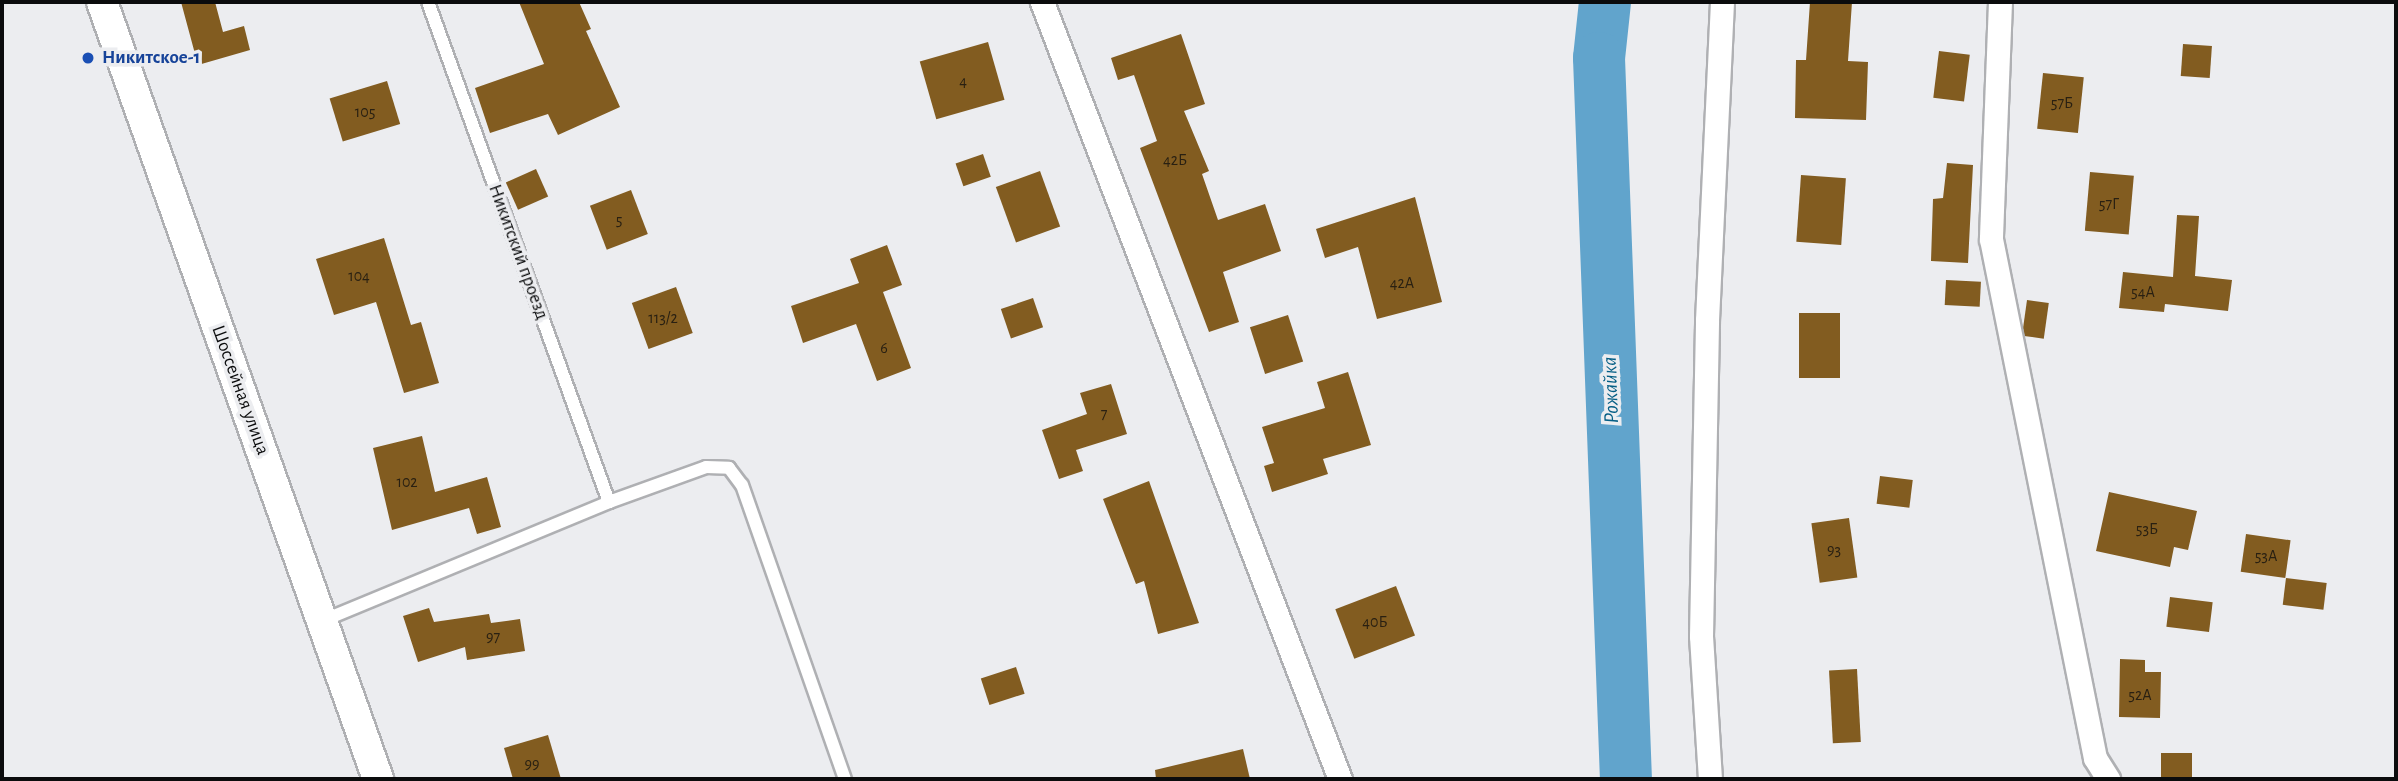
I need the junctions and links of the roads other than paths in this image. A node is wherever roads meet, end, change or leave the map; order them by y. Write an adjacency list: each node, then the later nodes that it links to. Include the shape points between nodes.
1 (102, 2): 7 (street, Шоссейная улица)
2 (428, 2): 6 (lane, Никитский проезд)
3 (1042, 2): 10 (street)
4 (1723, 2): 11 (street, via 1707,320 1701,636)
5 (2000, 2): 12 (street, via 1991,239 2095,758)
6 (609, 502): 7 (lane); 9 (lane, via 706,467 729,468 742,485)
7 (322, 621): 8 (street, Шоссейная улица)
8 (378, 779)
9 (845, 779)
10 (1340, 779)
11 (1710, 779)
12 (2108, 779)

